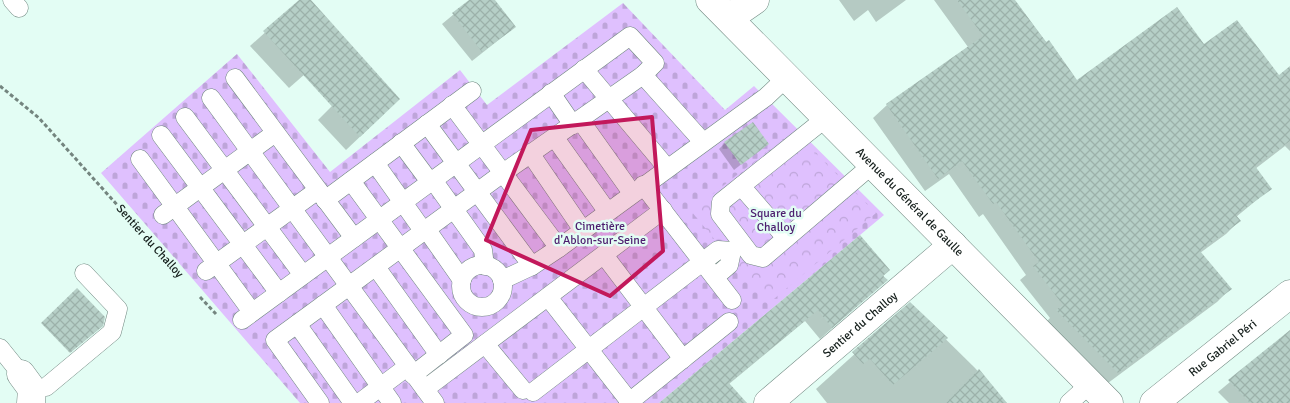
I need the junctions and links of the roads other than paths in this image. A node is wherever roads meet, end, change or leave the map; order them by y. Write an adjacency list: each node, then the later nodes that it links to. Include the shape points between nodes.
1 (755, 0): 2 (street)
2 (720, 9): 6 (street, Avenue du Général de Gaulle)
3 (584, 69): 4 (lane, via 630,36 655,63); 8 (lane); 10 (lane)
4 (643, 75): 10 (lane); 19 (lane)
5 (235, 78): 16 (lane)
6 (786, 78): 13 (street, Avenue du Général de Gaulle); 19 (lane, via 766,97)
7 (472, 90): 11 (lane)
8 (551, 93): 14 (lane); 21 (lane)
9 (210, 98): 22 (lane)
10 (609, 99): 14 (lane); 28 (lane)
11 (452, 105): 15 (lane); 21 (lane)
12 (185, 117): 29 (lane)
13 (826, 118): 27 (street, Avenue du Général de Gaulle); 33 (lane)
14 (577, 122): 18 (lane); 35 (lane)
15 (427, 124): 20 (lane); 26 (lane)
16 (276, 132): 22 (lane); 37 (lane)
17 (161, 135): 34 (lane)
18 (555, 138): 23 (lane); 43 (lane)
19 (703, 142): 28 (lane)
20 (401, 143): 25 (lane); 32 (lane)
21 (481, 144): 26 (lane); 30 (lane)
22 (250, 151): 29 (lane); 39 (lane)
23 (530, 153): 30 (lane); 46 (lane)
24 (140, 159): 42 (lane)
25 (375, 162): 31 (lane); 38 (lane)
26 (456, 163): 32 (lane); 36 (lane)
27 (872, 165): 49 (lane); 51 (street, Avenue du Général de Gaulle)
28 (667, 168): 35 (lane)
29 (224, 171): 34 (lane); 45 (lane)
30 (503, 173): 36 (lane); 53 (lane)
31 (351, 181): 37 (lane); 44 (lane)
32 (431, 181): 38 (lane); 40 (lane)
33 (741, 186): 49 (lane); 52 (lane, via 721,202 720,214)
34 (200, 188): 42 (lane); 50 (lane)
35 (638, 189): 41 (lane); 43 (lane)
36 (478, 192): 40 (lane); 59 (lane)
37 (322, 195): 39 (lane); 48 (lane)
38 (403, 201): 44 (lane); 47 (lane)
39 (293, 209): 45 (lane); 56 (lane)
40 (454, 209): 47 (lane); 58 (lane, via 483,250)
41 (663, 210): 55 (lane); 57 (lane)
42 (169, 211): 60 (lane)
43 (607, 211): 46 (lane)
44 (379, 219): 48 (lane); 54 (lane)
45 (267, 227): 50 (lane); 63 (lane)
46 (582, 229): 53 (lane)
47 (426, 231): 54 (lane); 65 (lane)
48 (354, 238): 56 (lane)
49 (786, 238): 52 (lane, via 764,258)
50 (242, 244): 60 (lane); 68 (lane)
51 (953, 245): 84 (street, Avenue du Général de Gaulle); 93 (street, Sentier du Challoy)
52 (737, 247): 57 (lane, via 718,250); 64 (lane, via 730,265)
53 (558, 248): 59 (lane)
54 (401, 249): 61 (lane); 79 (lane, via 464,335)
55 (604, 255): 70 (lane); 73 (lane)
56 (328, 257): 63 (lane); 67 (lane)
57 (703, 262): 64 (lane); 73 (lane)
58 (485, 266): 65 (lane, via 470,269); 66 (lane, via 495,270)
59 (532, 266): 66 (lane)
60 (211, 267): 68 (lane, via 247,316)
61 (376, 267): 67 (lane); 79 (lane)
62 (84, 273): 85 (lane, via 118,309 112,332)
63 (303, 275): 68 (lane)
64 (715, 277): 71 (lane)
65 (462, 280): 66 (lane, via 462,294 478,307 492,305 497,300)
66 (502, 280)
67 (349, 286): 72 (lane); 81 (lane)
68 (279, 293)
69 (1290, 294): 95 (street, Rue Gabriel Péri)
70 (548, 297): 76 (lane); 78 (lane)
71 (732, 300)
72 (323, 305): 75 (lane); 83 (lane)
73 (644, 307): 78 (lane); 80 (lane)
74 (728, 322): 80 (lane)
75 (297, 324): 89 (lane, via 275,340); 90 (lane)
76 (485, 344): 86 (lane); 87 (lane)
77 (0, 348): 82 (lane)
78 (588, 349): 87 (lane); 88 (lane)
79 (439, 355): 81 (lane)
80 (683, 359): 88 (lane)
81 (410, 371): 83 (lane); 86 (lane)
82 (22, 374): 85 (street)
83 (381, 387): 91 (lane); 92 (lane)
84 (1099, 394): 94 (lane)
85 (38, 395)
86 (430, 396)
87 (527, 398)
88 (629, 402)
89 (320, 403)
90 (353, 403)
91 (359, 403)
92 (392, 403)
93 (768, 403)
94 (1069, 403)
95 (1154, 403)

